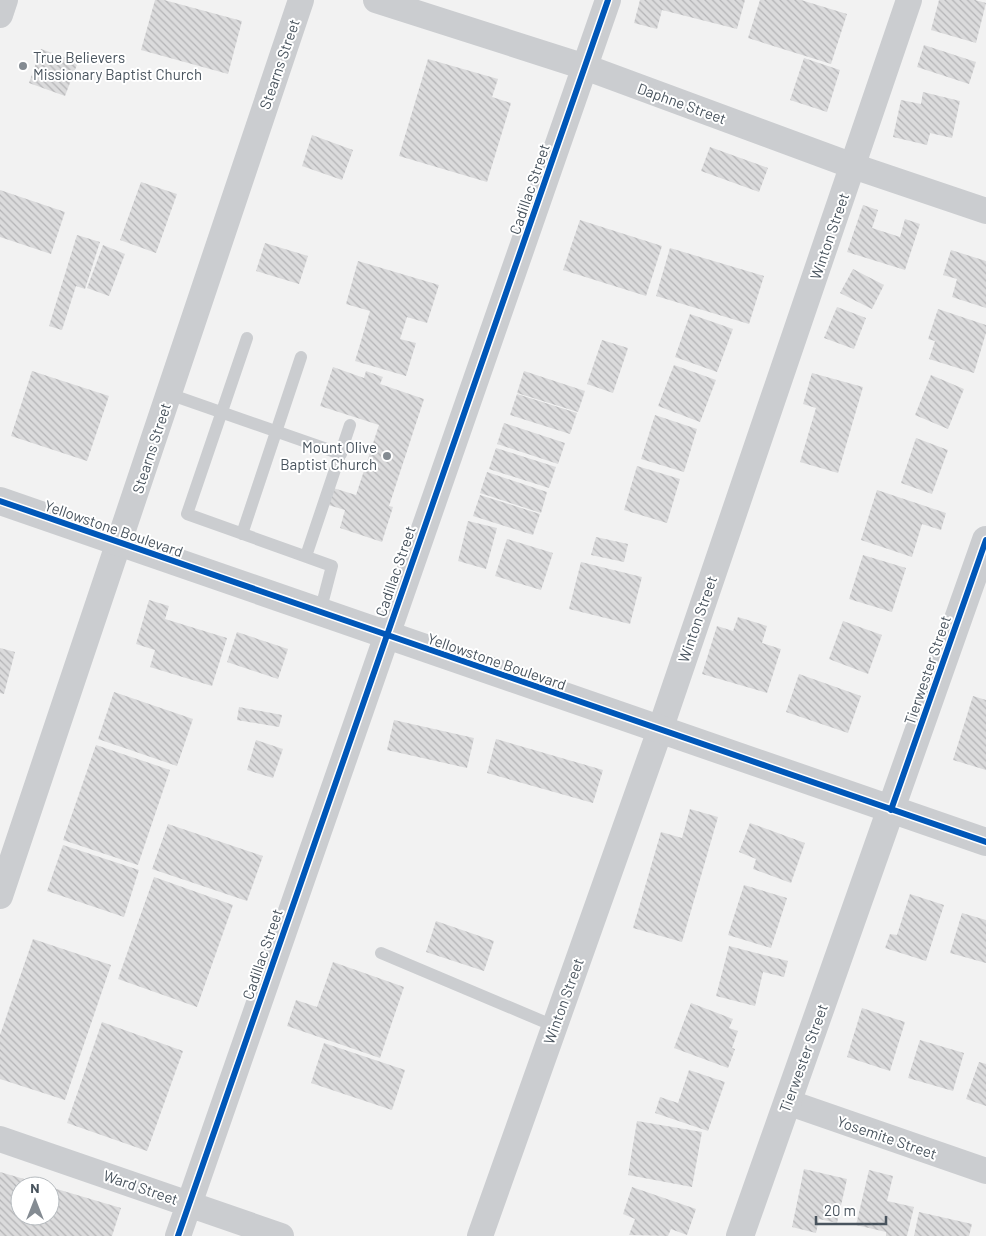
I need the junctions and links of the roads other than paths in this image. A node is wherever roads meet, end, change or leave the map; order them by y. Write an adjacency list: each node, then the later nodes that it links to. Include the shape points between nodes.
1 (5, 0): 6 (street)
2 (301, 0): 12 (street, Stearns Street)
3 (376, 0): 7 (street, Daphne Street)
4 (608, 0): 7 (street, Cadillac Street)
5 (909, 0): 8 (street, Winton Street)
6 (0, 15)
7 (585, 67): 8 (street, Daphne Street); 23 (street, Cadillac Street)
8 (853, 166): 9 (street, Daphne Street); 24 (street, Winton Street)
9 (986, 211)
10 (247, 338): 13 (lane)
11 (301, 357): 15 (lane)
12 (169, 394): 13 (lane); 20 (street, Stearns Street)
13 (222, 412): 15 (lane); 18 (lane, via 187,514)
14 (350, 425): 16 (lane)
15 (276, 431): 16 (lane); 18 (lane)
16 (340, 454): 21 (lane)
17 (0, 501): 20 (street, Yellowstone Boulevard)
18 (242, 534): 21 (lane)
19 (986, 540): 25 (street, Tierwester Street)
20 (119, 542): 22 (street, Yellowstone Boulevard); 27 (street, Stearns Street)
21 (306, 556): 22 (lane, via 332,566)
22 (320, 612): 23 (street, Yellowstone Boulevard)
23 (385, 636): 24 (street, Yellowstone Boulevard); 33 (street, Cadillac Street)
24 (660, 730): 25 (street, Yellowstone Boulevard); 29 (street, Winton Street)
25 (891, 810): 26 (street, Yellowstone Boulevard); 30 (street, Tierwester Street)
26 (986, 842)
27 (0, 896)
28 (381, 953): 29 (lane)
29 (554, 1026): 36 (street, Winton Street)
30 (787, 1102): 32 (street, Yosemite Street); 37 (street, Tierwester Street)
31 (0, 1139): 33 (street, Ward Street)
32 (986, 1171)
33 (188, 1204): 34 (street, Cadillac Street); 35 (street, Ward Street)
34 (178, 1236)
35 (281, 1236)
36 (480, 1236)
37 (740, 1236)

